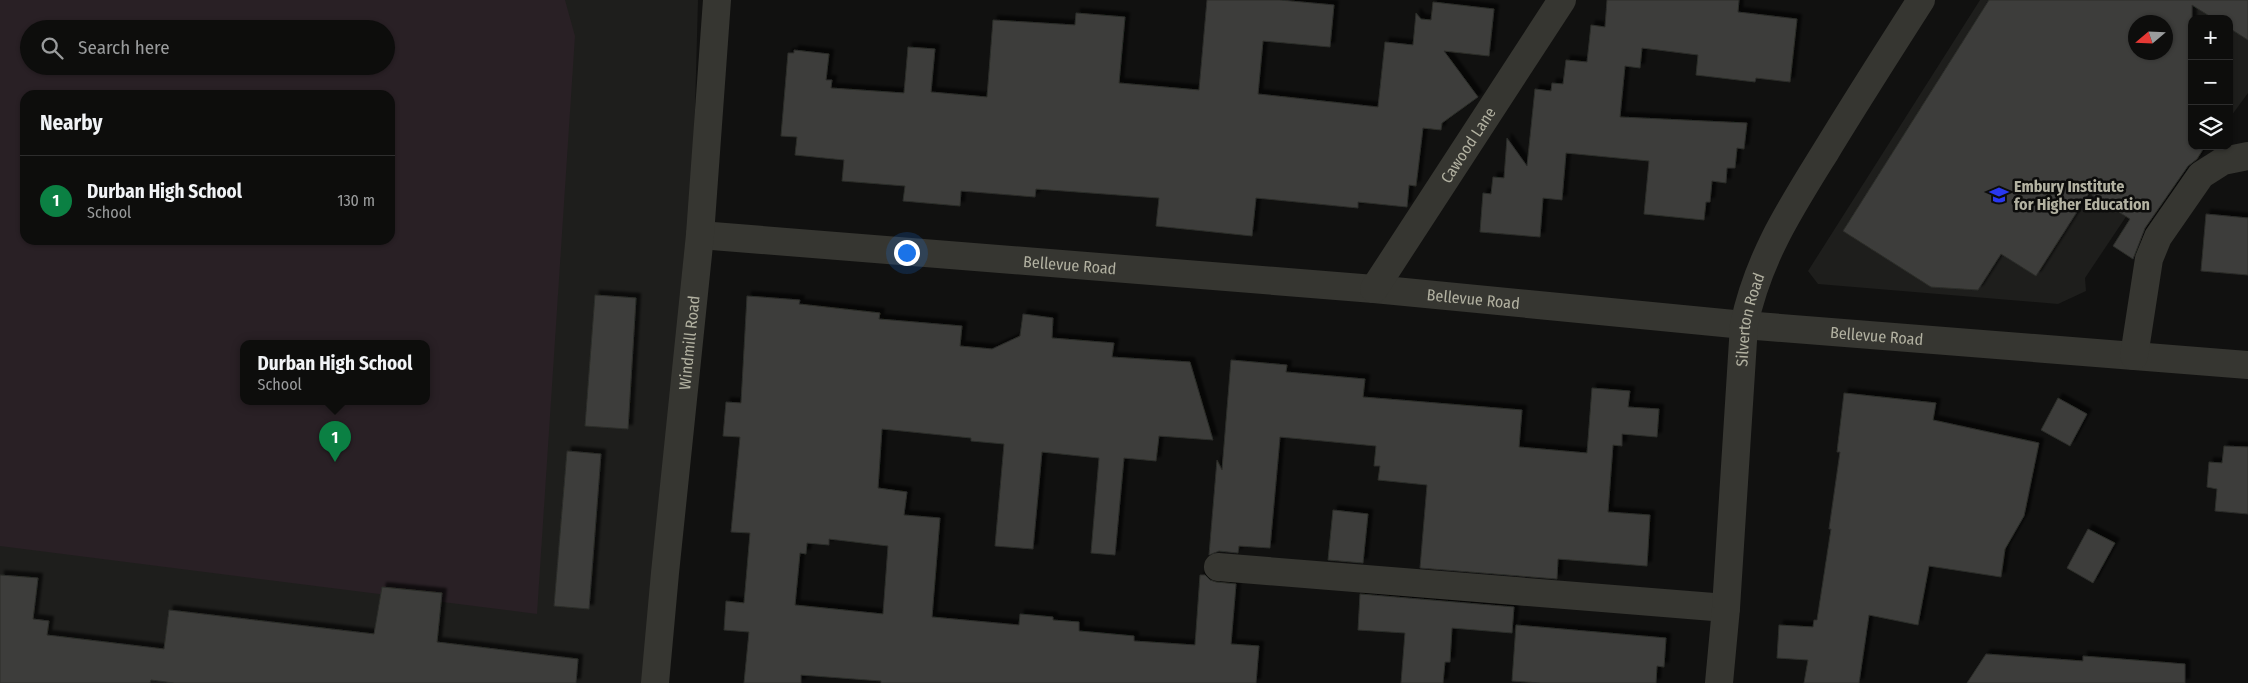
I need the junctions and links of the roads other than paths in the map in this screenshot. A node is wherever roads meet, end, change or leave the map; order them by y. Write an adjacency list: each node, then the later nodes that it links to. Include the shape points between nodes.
1 (717, 0): 5 (street, Windmill Road)
2 (1562, 0): 6 (street, Cawood Lane)
3 (1921, 0): 7 (street, Silverton Road, via 1775,235 1749,302)
4 (2248, 156): 8 (street, via 2223,161 2201,176 2158,237 2149,259)
5 (700, 235): 6 (street, Bellevue Road); 12 (street, Windmill Road)
6 (1374, 289): 7 (street, Bellevue Road)
7 (1744, 325): 8 (street, Bellevue Road); 11 (street, Silverton Road)
8 (2134, 356): 9 (street, Bellevue Road)
9 (2248, 365)
10 (1218, 567): 11 (street)
11 (1726, 608): 13 (street, Silverton Road)
12 (656, 683)
13 (1719, 683)

